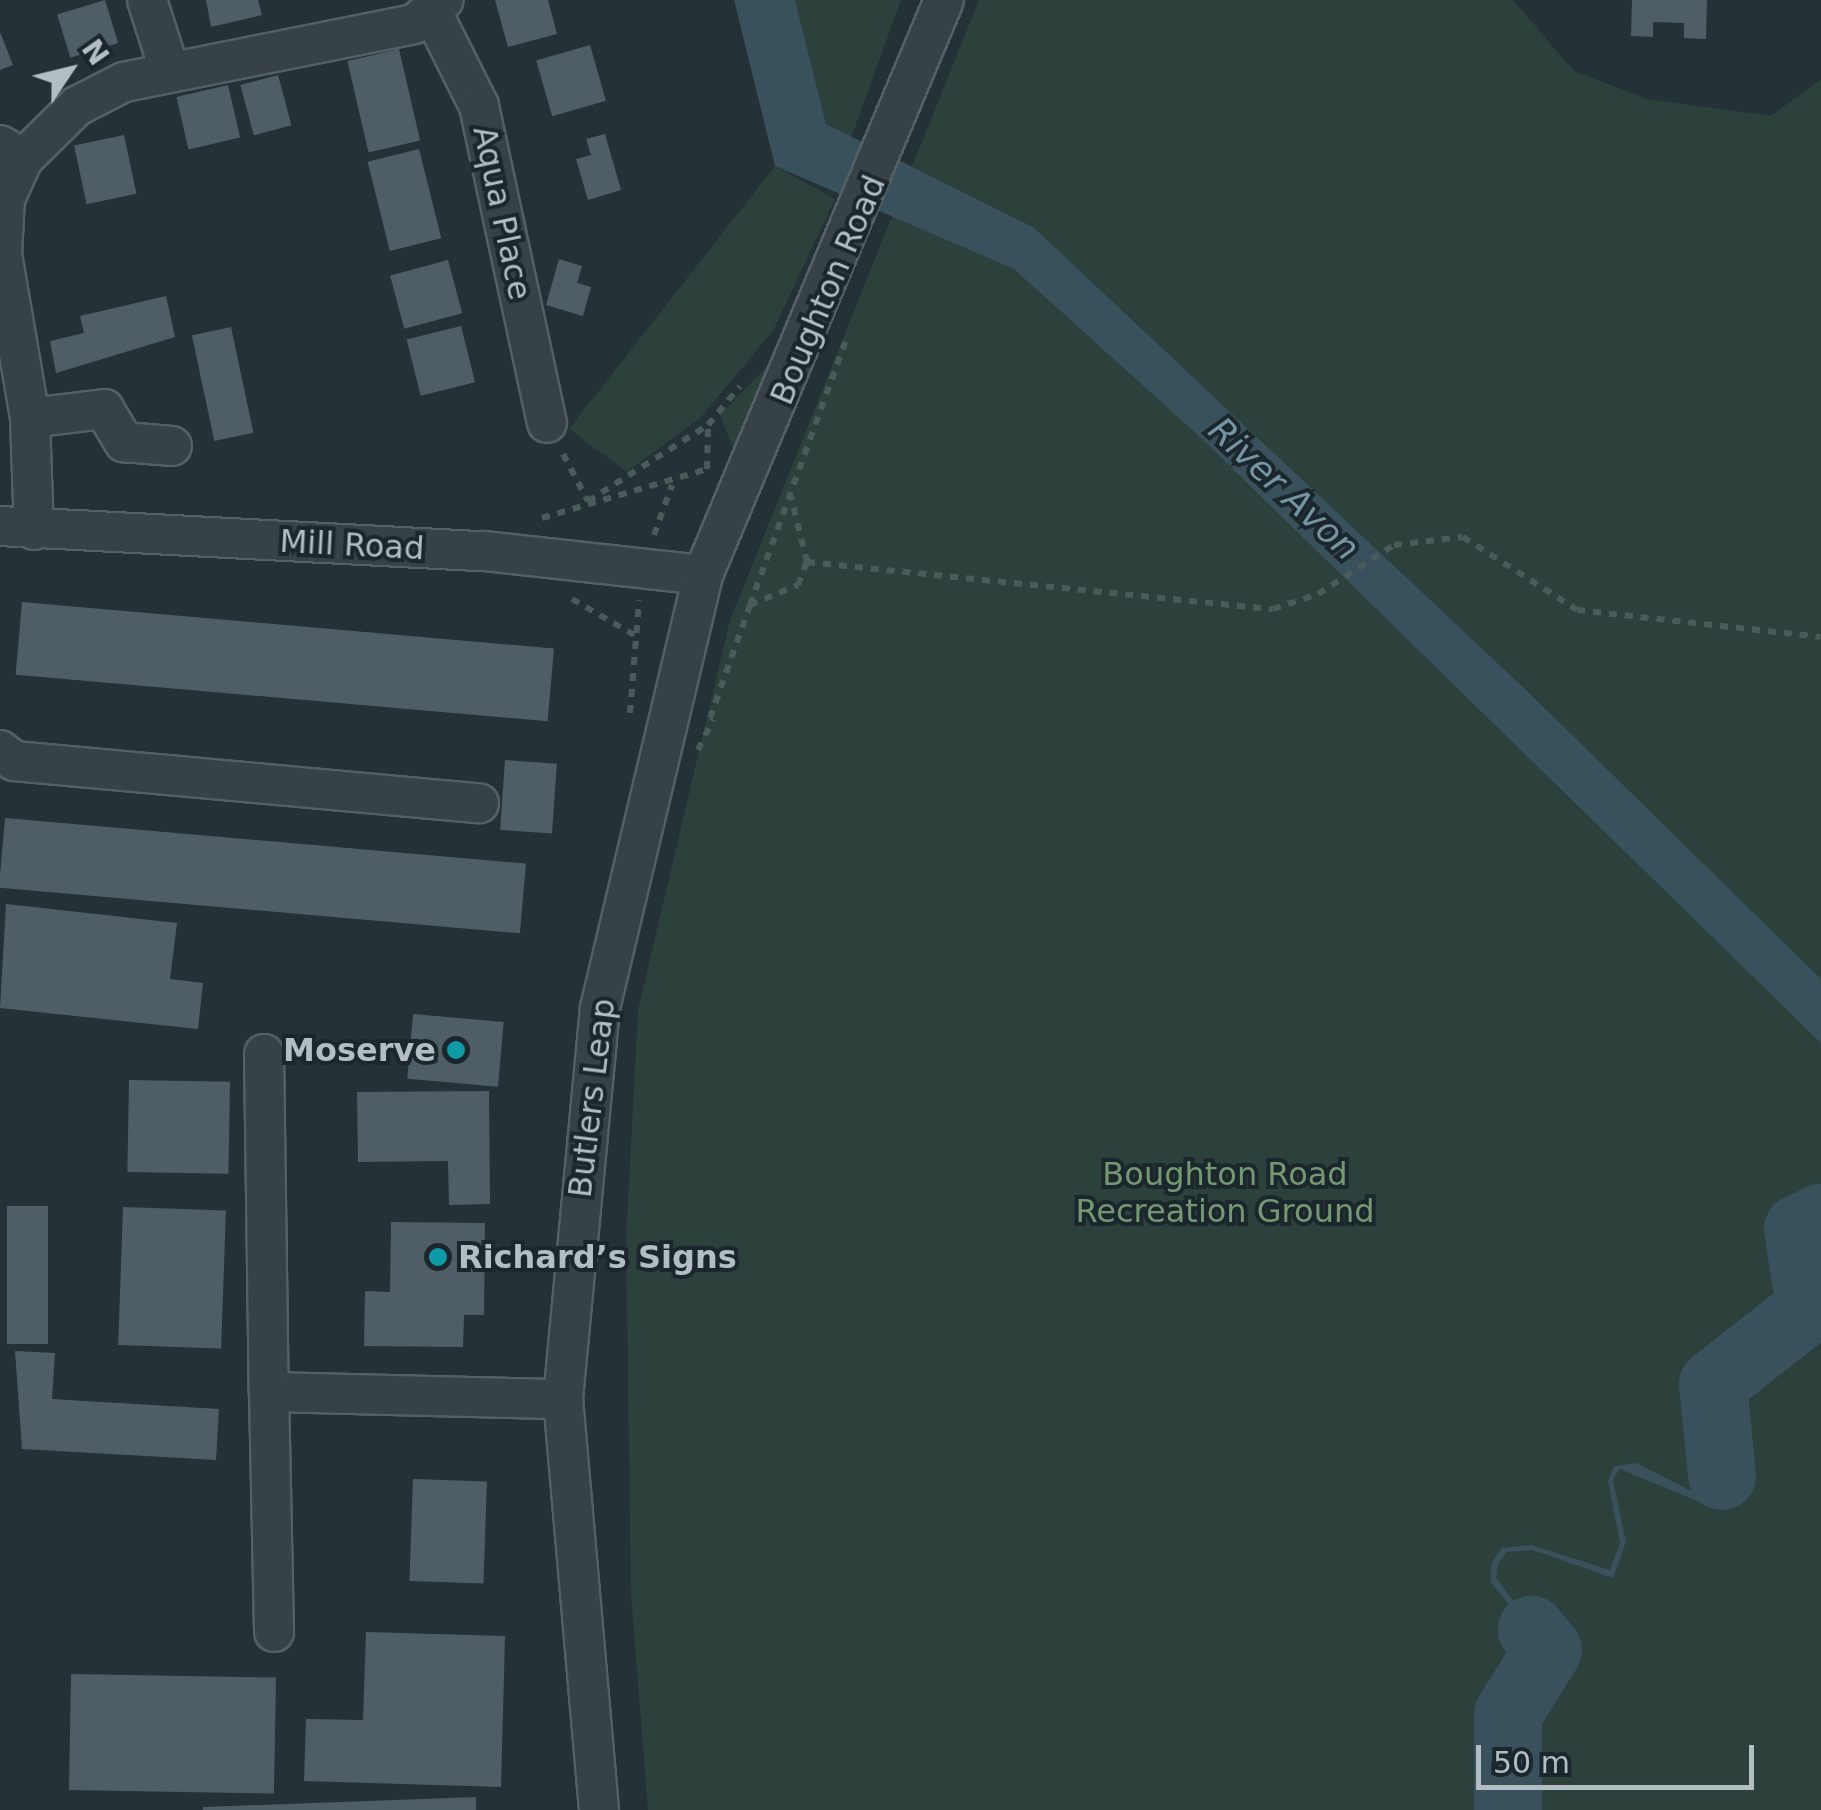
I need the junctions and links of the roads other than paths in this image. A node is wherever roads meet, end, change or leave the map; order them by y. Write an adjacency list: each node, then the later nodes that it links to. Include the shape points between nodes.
1 (147, 0): 4 (street)
2 (944, 0): 10 (street, Boughton Road, via 858,220)
3 (438, 6): 4 (street, Aqua Place, via 414,24); 7 (street, Aqua Place, via 479,106)
4 (170, 72): 5 (street, Aqua Place, via 77,106)
5 (12, 152): 6 (street, Aqua Place, via 2,254)
6 (30, 418): 8 (street, via 104,409 124,442); 9 (street, Aqua Place)
7 (546, 422)
8 (172, 446)
9 (17, 528): 10 (street, Mill Road, via 484,551)
10 (704, 576): 15 (street, Butlers Leap, via 600,1008)
11 (0, 750): 12 (street, via 14,761)
12 (479, 803)
13 (264, 1054): 14 (street)
14 (269, 1392): 15 (street); 16 (street)
15 (563, 1399): 17 (street, Butlers Leap)
16 (274, 1632)
17 (599, 1810)

